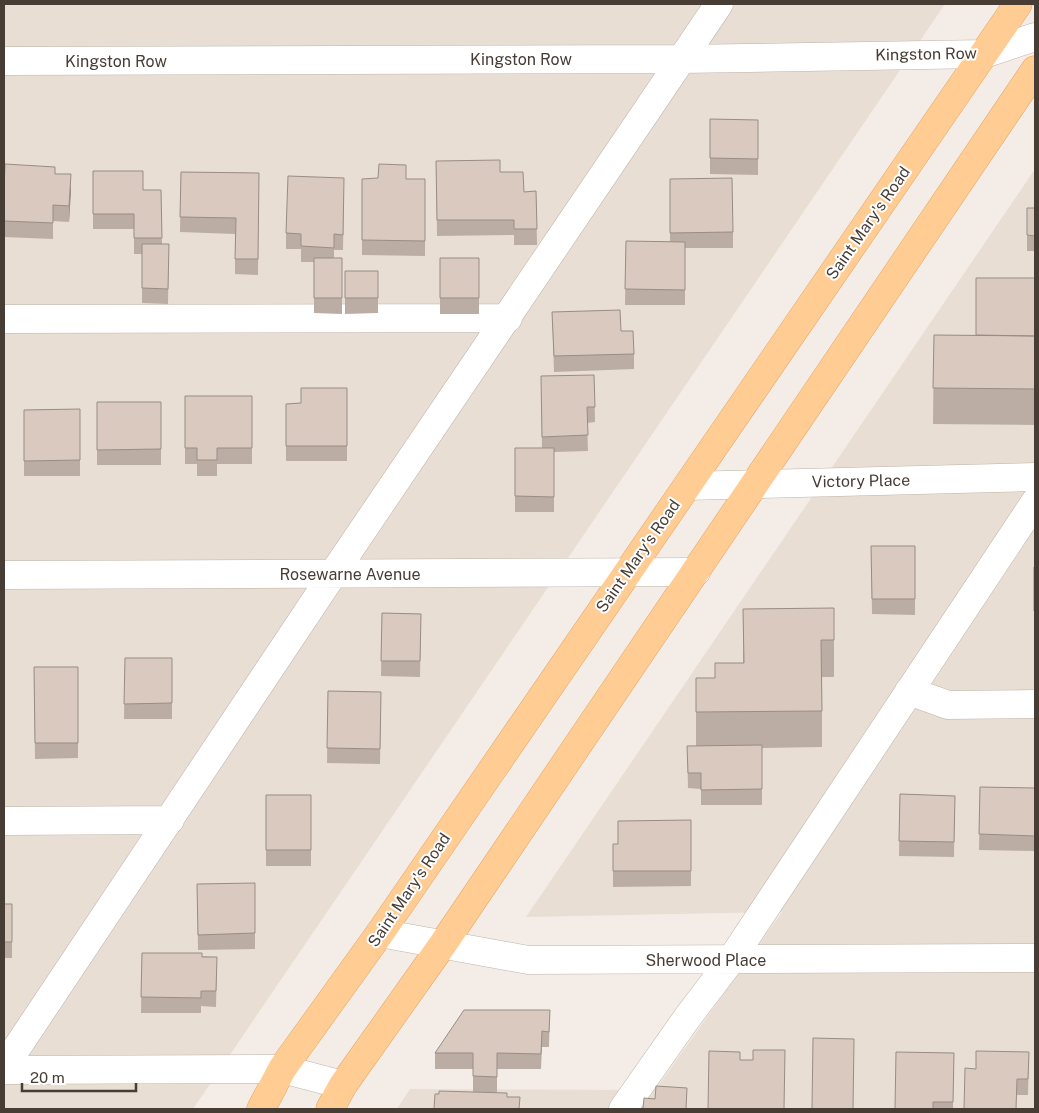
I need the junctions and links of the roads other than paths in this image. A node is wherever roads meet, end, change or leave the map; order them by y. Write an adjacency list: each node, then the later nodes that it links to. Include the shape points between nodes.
1 (719, 4): 5 (street)
2 (1018, 4): 4 (main road, Saint Mary's Road)
3 (1035, 37): 4 (street, Kingston Row)
4 (984, 54): 5 (street, Kingston Row); 12 (main road, Saint Mary's Road)
5 (681, 59): 6 (street, Kingston Row); 8 (street)
6 (4, 61)
7 (1035, 70): 11 (main road)
8 (508, 318): 9 (street); 16 (street)
9 (4, 319)
10 (1035, 477): 11 (street, Victory Place)
11 (754, 484): 12 (street, Victory Place); 15 (main road)
12 (687, 486): 14 (main road, Saint Mary's Road)
13 (1035, 502): 18 (street)
14 (626, 572): 15 (street, Rosewarne Avenue); 16 (street, Rosewarne Avenue); 22 (main road, Saint Mary's Road)
15 (696, 572): 23 (main road)
16 (333, 574): 17 (street, Rosewarne Avenue); 20 (street)
17 (4, 575)
18 (909, 691): 19 (street, via 948,705); 25 (street)
19 (1035, 704)
20 (170, 820): 21 (street); 26 (street)
21 (4, 821)
22 (380, 933): 23 (street, Sherwood Place); 27 (main road, Saint Mary's Road)
23 (443, 944): 25 (street, Sherwood Place, via 528,960); 28 (main road)
24 (1035, 958): 25 (street, Sherwood Place)
25 (731, 960): 31 (street)
26 (4, 1068): 27 (street)
27 (282, 1069): 28 (street); 29 (main road, Saint Mary's Road)
28 (343, 1085): 30 (main road)
29 (261, 1109)
30 (330, 1109)
31 (623, 1109)

